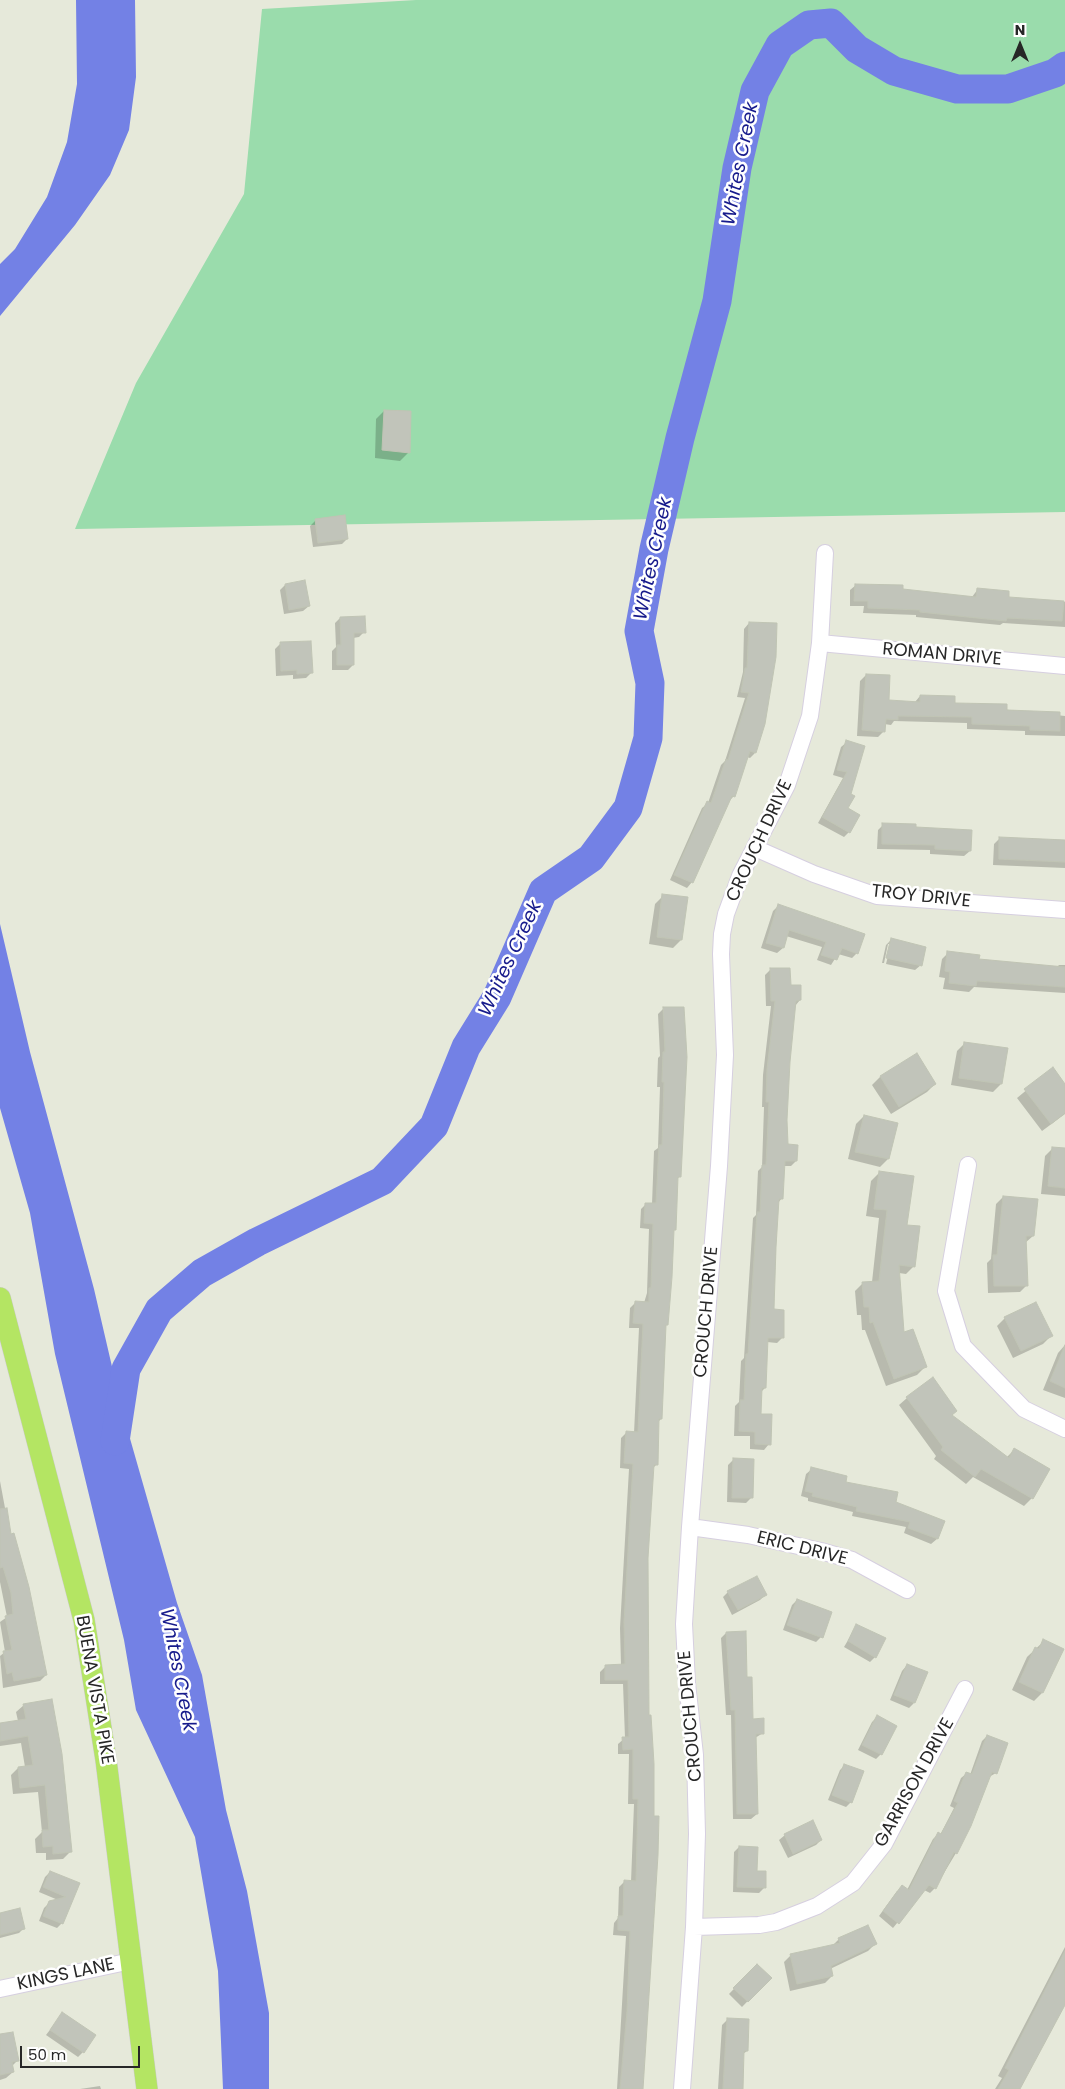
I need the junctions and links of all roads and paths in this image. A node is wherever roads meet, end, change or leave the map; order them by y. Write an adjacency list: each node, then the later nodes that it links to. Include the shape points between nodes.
1 (825, 553): 2 (street, CROUCH DRIVE)
2 (820, 643): 3 (street, ROMAN DRIVE); 4 (street, CROUCH DRIVE, via 810,716 802,745 787,785)
3 (1065, 666)
4 (755, 848): 5 (street, TROY DRIVE, via 814,874 877,896); 9 (street, CROUCH DRIVE, via 740,876 722,934 724,1074)
5 (1065, 910)
6 (968, 1165): 8 (street, via 946,1291 963,1346 1024,1408)
7 (0, 1298): 13 (main road, BUENA VISTA PIKE, via 84,1620 106,1760)
8 (1065, 1429)
9 (690, 1527): 10 (street, ERIC DRIVE, via 748,1535 821,1551 852,1560); 12 (street, CROUCH DRIVE, via 684,1624 697,1788)
10 (907, 1590)
11 (965, 1689): 12 (street, GARRISON DRIVE, via 884,1844 853,1883 817,1906 776,1922)
12 (694, 1926): 16 (street, CROUCH DRIVE)
13 (131, 1961): 14 (street, KINGS LANE); 15 (main road, BUENA VISTA PIKE)
14 (0, 1989)
15 (147, 2089)
16 (682, 2089)

